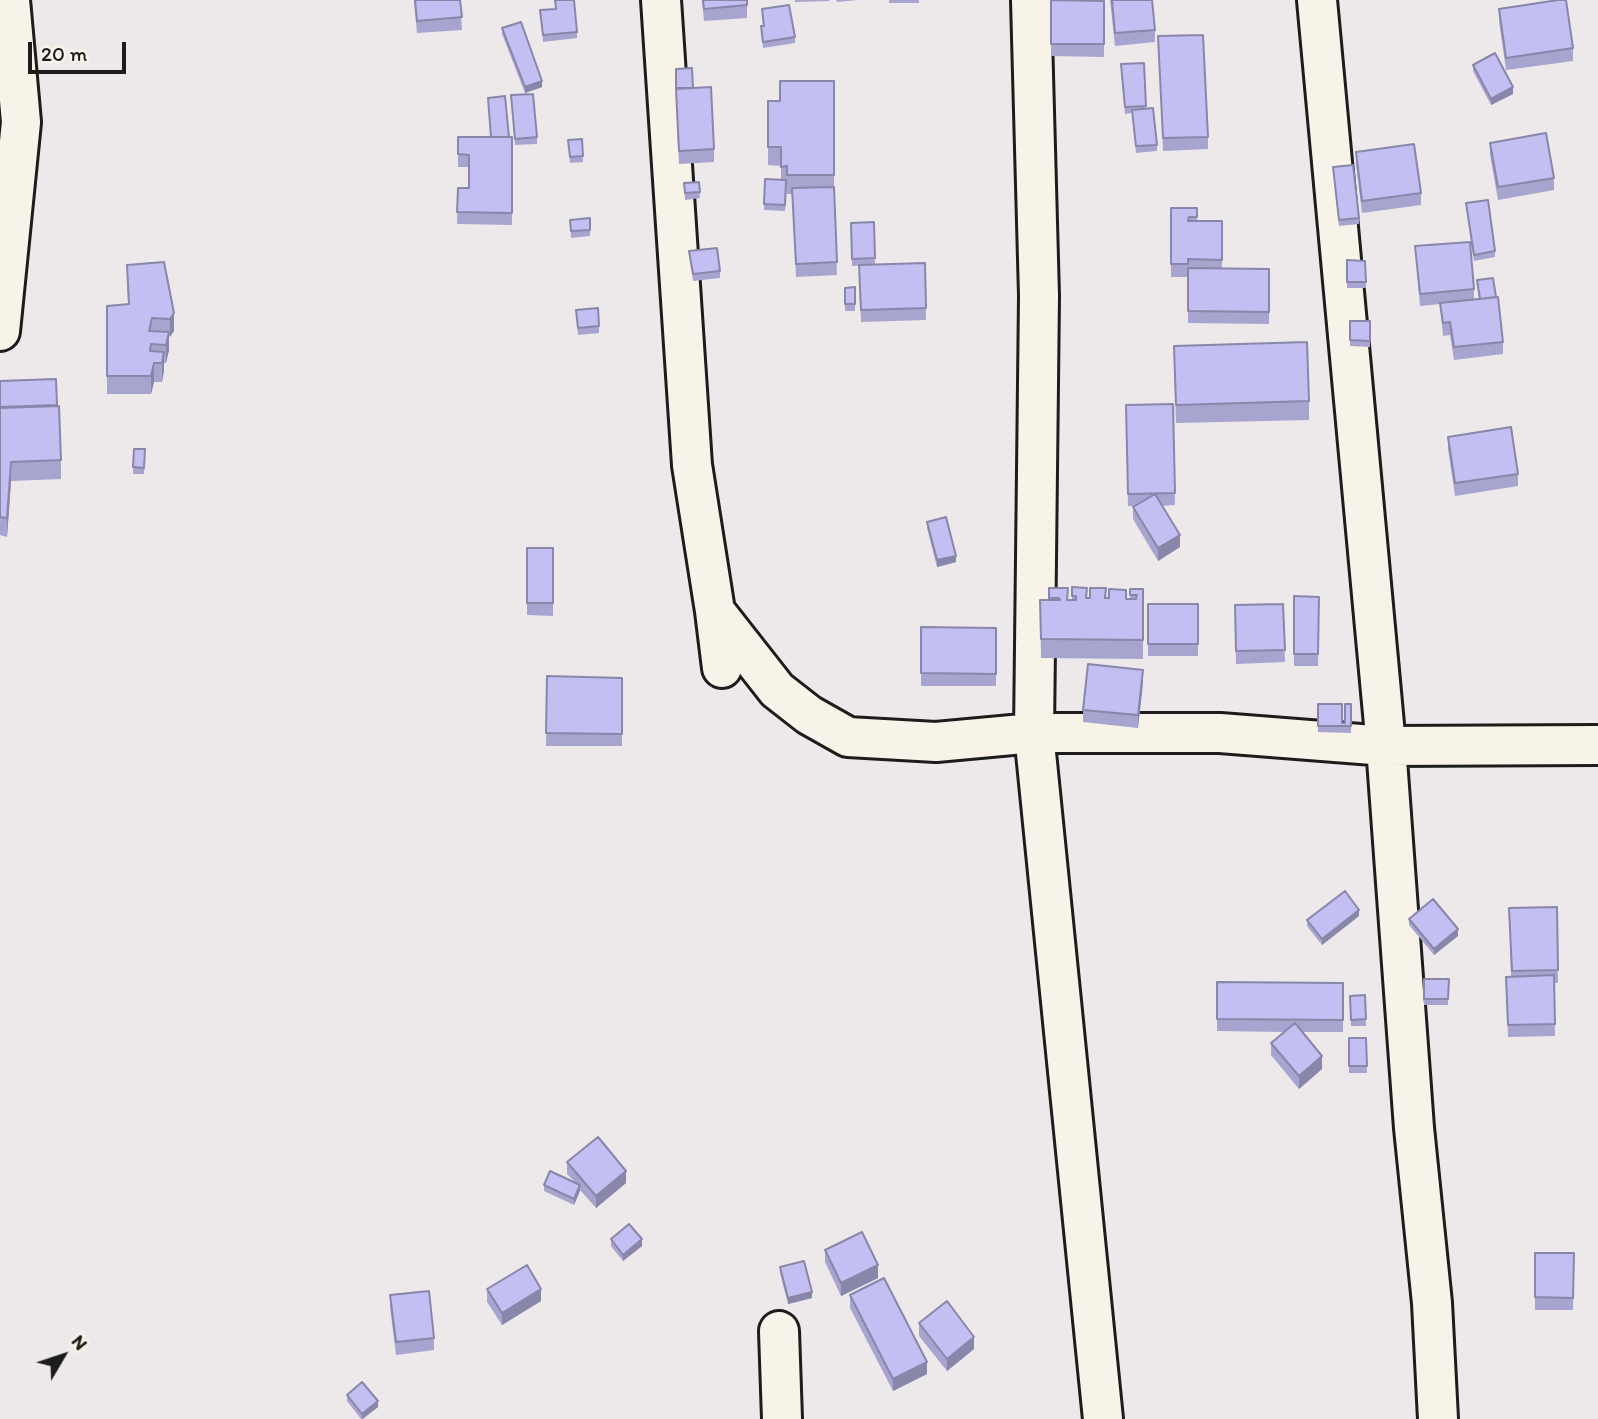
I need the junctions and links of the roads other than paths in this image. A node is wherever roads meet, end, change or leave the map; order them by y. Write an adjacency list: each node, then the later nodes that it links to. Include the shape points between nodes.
1 (10, 0): 5 (street, via 21,122)
2 (661, 0): 6 (street, via 692,465)
3 (1031, 0): 8 (street, via 1039,296)
4 (1317, 0): 10 (street)
5 (0, 331)
6 (716, 611): 7 (street); 8 (street, via 777,690 848,737 936,742)
7 (722, 668)
8 (1034, 733): 10 (street, via 1220,733); 13 (street)
9 (1598, 745): 10 (street)
10 (1386, 746): 14 (street)
11 (779, 1331): 12 (street)
12 (782, 1419)
13 (1103, 1419)
14 (1438, 1419)

